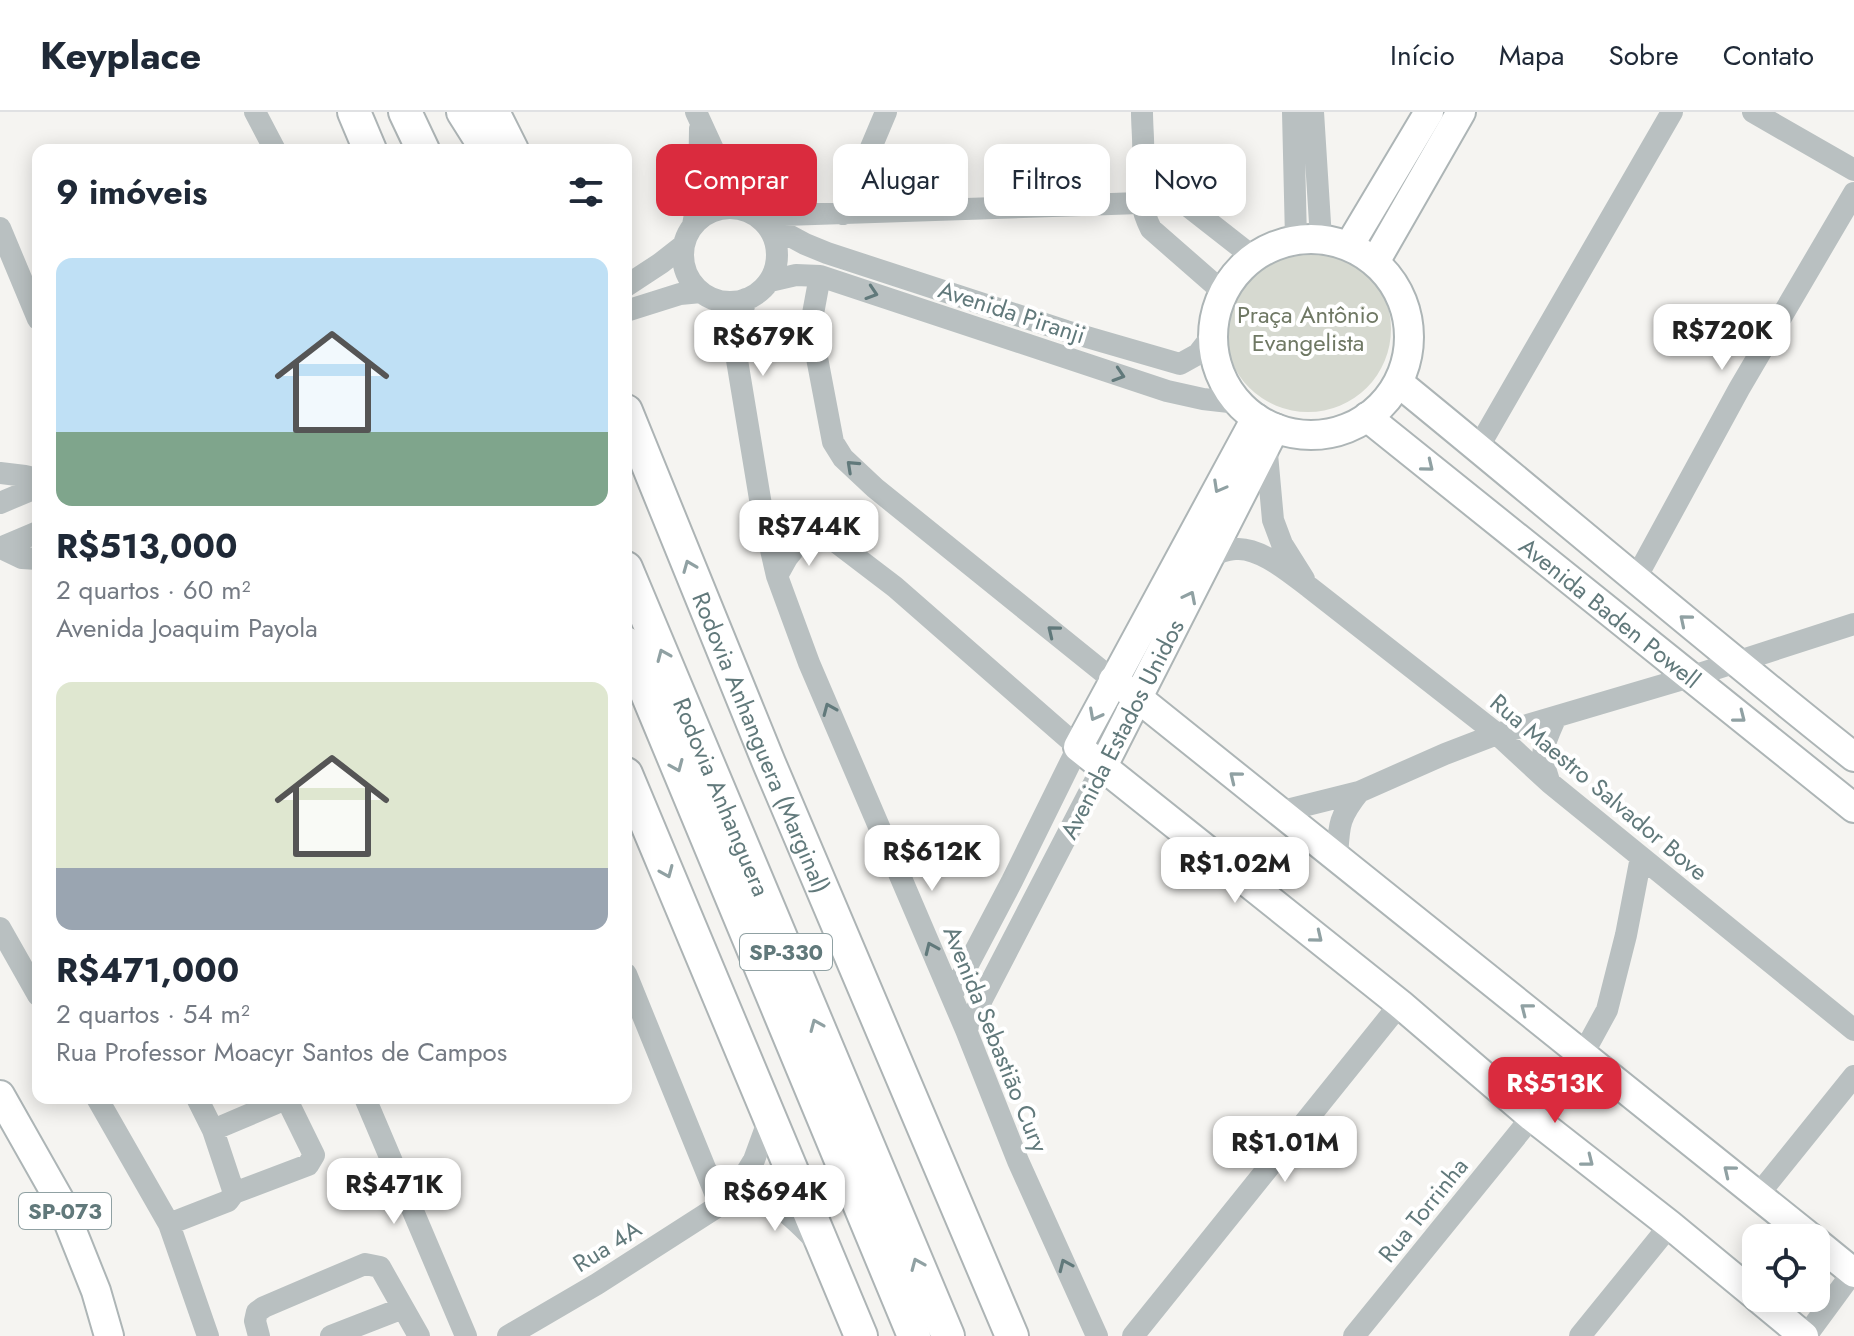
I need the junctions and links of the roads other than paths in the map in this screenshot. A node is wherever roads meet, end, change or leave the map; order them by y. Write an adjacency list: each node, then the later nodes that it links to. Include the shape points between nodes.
1 (255, 112): 16 (street)
2 (354, 112): 17 (highway)
3 (405, 112): 18 (highway)
4 (430, 112): 19 (highway)
5 (463, 112): 20 (highway)
6 (493, 112): 21 (highway)
7 (886, 112): 23 (street)
8 (1142, 112): 24 (street)
9 (1293, 112): 35 (street)
10 (1313, 112): 35 (street)
11 (1429, 112): 36 (main road)
12 (1461, 112): 38 (main road)
13 (1672, 112): 52 (street)
14 (1753, 112): 25 (street)
15 (698, 118): 22 (street); 34 (street, via 699,193)
16 (272, 144)
17 (367, 144)
18 (420, 144)
19 (444, 144)
20 (483, 144)
21 (509, 144)
22 (713, 144)
23 (873, 144)
24 (1143, 144)
25 (1854, 170)
26 (1854, 193): 62 (street)
27 (1126, 204): 28 (street)
28 (968, 209)
29 (702, 216): 34 (street)
30 (754, 216): 40 (street, via 774,236 778,251); 47 (street, Avenida Piranji, via 827,253 1180,364 1198,354)
31 (1146, 216): 43 (street, via 1151,229)
32 (1202, 216): 37 (street)
33 (0, 228): 45 (street)
34 (688, 235): 41 (street); 42 (street, via 682,258 691,283)
35 (1309, 239): 36 (main road); 37 (main road, via 1273,246)
36 (1349, 246): 38 (main road)
37 (1253, 257): 43 (main road)
38 (1375, 262): 48 (main road, via 1396,287 1408,318 1409,351)
39 (820, 276): 40 (street, Avenida Piranji); 50 (street, Avenida Piranji, one-way to 50, via 1203,399); 69 (street, one-way to 39, via 843,458 833,442 814,342 812,319)
40 (770, 281): 44 (street)
41 (632, 282)
42 (701, 292): 44 (street, via 722,302); 46 (street)
43 (1223, 292): 47 (main road)
44 (746, 299): 61 (street, Avenida Sebastião Cury, via 736,354)
45 (32, 305)
46 (633, 309)
47 (1212, 336): 50 (main road, via 1223,381)
48 (1399, 383): 49 (main road); 52 (main road, Avenida Baden Powell)
49 (1367, 417): 50 (main road, via 1338,431 1306,435); 68 (main road, Avenida Baden Powell, one-way to 68)
50 (1259, 423): 59 (main road, Avenida Estados Unidos); 64 (street, Rua Maestro Salvador Bove, via 1273,520); 69 (main road, Avenida Estados Unidos, one-way to 69)
51 (632, 426): 123 (highway, Rodovia Anhanguera (Marginal), one-way to 51)
52 (1478, 448): 62 (main road, Avenida Baden Powell)
53 (0, 473): 54 (street)
54 (32, 478)
55 (32, 490): 56 (street)
56 (0, 503)
57 (32, 535): 58 (street)
58 (0, 548): 60 (street)
59 (1211, 555): 64 (street, Rua Maestro Salvador Bove, via 1249,550); 70 (main road, Avenida Estados Unidos, one-way to 59)
60 (32, 559)
61 (777, 576): 73 (street, via 795,548 808,540 836,542); 86 (street, Avenida Sebastião Cury, one-way to 61, via 809,663)
62 (1636, 578): 67 (main road, Avenida Baden Powell, one-way to 62)
63 (632, 582): 122 (highway, Rodovia Anhanguera / SP-330, one-way to 63)
64 (1309, 587): 72 (street, Rua Maestro Salvador Bove)
65 (1854, 624): 67 (street)
66 (632, 657): 121 (highway, Rodovia Anhanguera / SP-330, one-way to 121)
67 (1736, 663): 68 (street); 74 (main road, Avenida Baden Powell)
68 (1690, 677): 71 (street); 79 (main road, Avenida Baden Powell, one-way to 79)
69 (1113, 680): 70 (main road); 73 (main road, Avenida Estados Unidos, one-way to 73)
70 (1138, 698): 75 (main road, Avenida Estados Unidos); 80 (main road, one-way to 70)
71 (1555, 719): 72 (street); 76 (street, via 1542,751)
72 (1497, 734): 76 (street, Rua Maestro Salvador Bove); 78 (street)
73 (1078, 747): 75 (main road); 86 (street, Avenida Estados Unidos)
74 (1854, 757)
75 (1103, 766): 87 (main road, one-way to 87); 88 (street, Avenida Estados Unidos)
76 (1550, 783): 81 (street, Rua Maestro Salvador Bove)
77 (632, 788): 99 (highway, one-way to 99)
78 (1359, 792): 80 (street); 82 (street, via 1344,811)
79 (1854, 808)
80 (1279, 812): 82 (main road)
81 (1641, 857): 89 (street, Rua Maestro Salvador Bove); 90 (street, Rua Torrinha, via 1607,1010)
82 (1337, 858): 90 (main road, one-way to 82)
83 (0, 928): 84 (street)
84 (32, 984)
85 (632, 988): 103 (street)
86 (952, 995): 88 (street, Avenida Sebastião Cury)
87 (1400, 1004): 98 (main road); 125 (street)
88 (966, 1030): 124 (street, Avenida Sebastião Cury, one-way to 88)
89 (1854, 1030)
90 (1583, 1054): 98 (street, Rua Torrinha); 102 (main road, one-way to 90)
91 (1854, 1076): 102 (street)
92 (0, 1095): 113 (main road, SP-073, via 60,1201)
93 (100, 1104): 104 (street)
94 (200, 1104): 100 (street)
95 (272, 1104): 100 (street)
96 (289, 1104): 101 (street, via 312,1160)
97 (368, 1104): 118 (street)
98 (1532, 1117): 106 (main road, one-way to 106); 126 (street, Rua Torrinha)
99 (769, 1119): 103 (street, Rua 4A, via 754,1160); 107 (highway)
100 (213, 1130): 101 (street)
101 (234, 1193): 104 (street, via 228,1201)
102 (1758, 1195): 105 (main road)
103 (726, 1201): 107 (street, via 762,1198 778,1206); 119 (street, Rua 4A)
104 (169, 1224): 114 (street)
105 (1794, 1224)
106 (1670, 1225): 110 (main road); 127 (street)
107 (824, 1250): 120 (highway)
108 (1830, 1253): 109 (main road)
109 (1853, 1272): 128 (street)
110 (1742, 1285)
111 (403, 1308): 115 (street, via 380,1267 365,1264 264,1307 255,1321); 116 (street); 117 (street)
112 (1775, 1312): 128 (main road)
113 (109, 1336)
114 (208, 1336)
115 (259, 1336)
116 (331, 1336)
117 (419, 1336)
118 (466, 1336)
119 (508, 1336)
120 (861, 1336)
121 (914, 1336)
122 (948, 1336)
123 (1012, 1336)
124 (1097, 1336)
125 (1133, 1336)
126 (1354, 1336)
127 (1580, 1336)
128 (1805, 1336)

